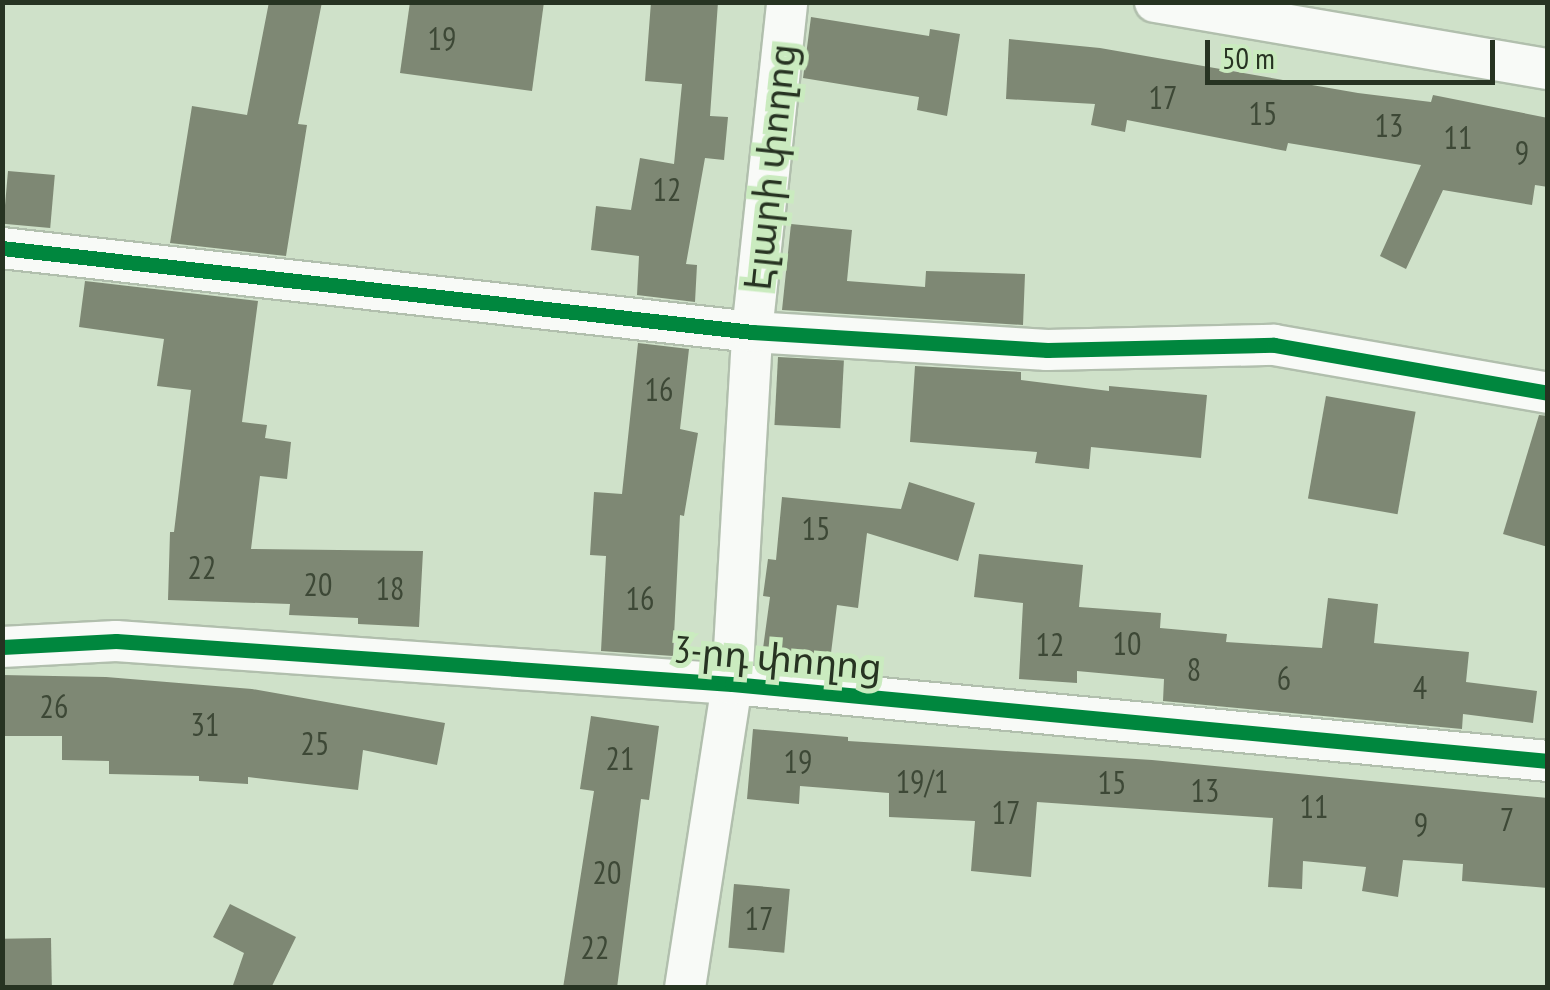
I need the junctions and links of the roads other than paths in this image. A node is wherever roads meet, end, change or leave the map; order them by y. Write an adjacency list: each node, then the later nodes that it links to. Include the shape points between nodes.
1 (787, 2): 5 (street, Էլարի փողոց)
2 (1155, 2): 3 (street)
3 (1548, 69)
4 (2, 248): 5 (street)
5 (752, 332): 6 (street, via 1047,350 1274,345); 8 (street, Էլարի փողոց)
6 (1548, 394)
7 (2, 647): 8 (street, 3-րդ փողոց, via 116,641)
8 (732, 684): 9 (street, 3-րդ փողոց); 10 (street, Էլարի փողոց)
9 (1548, 761)
10 (685, 988)

